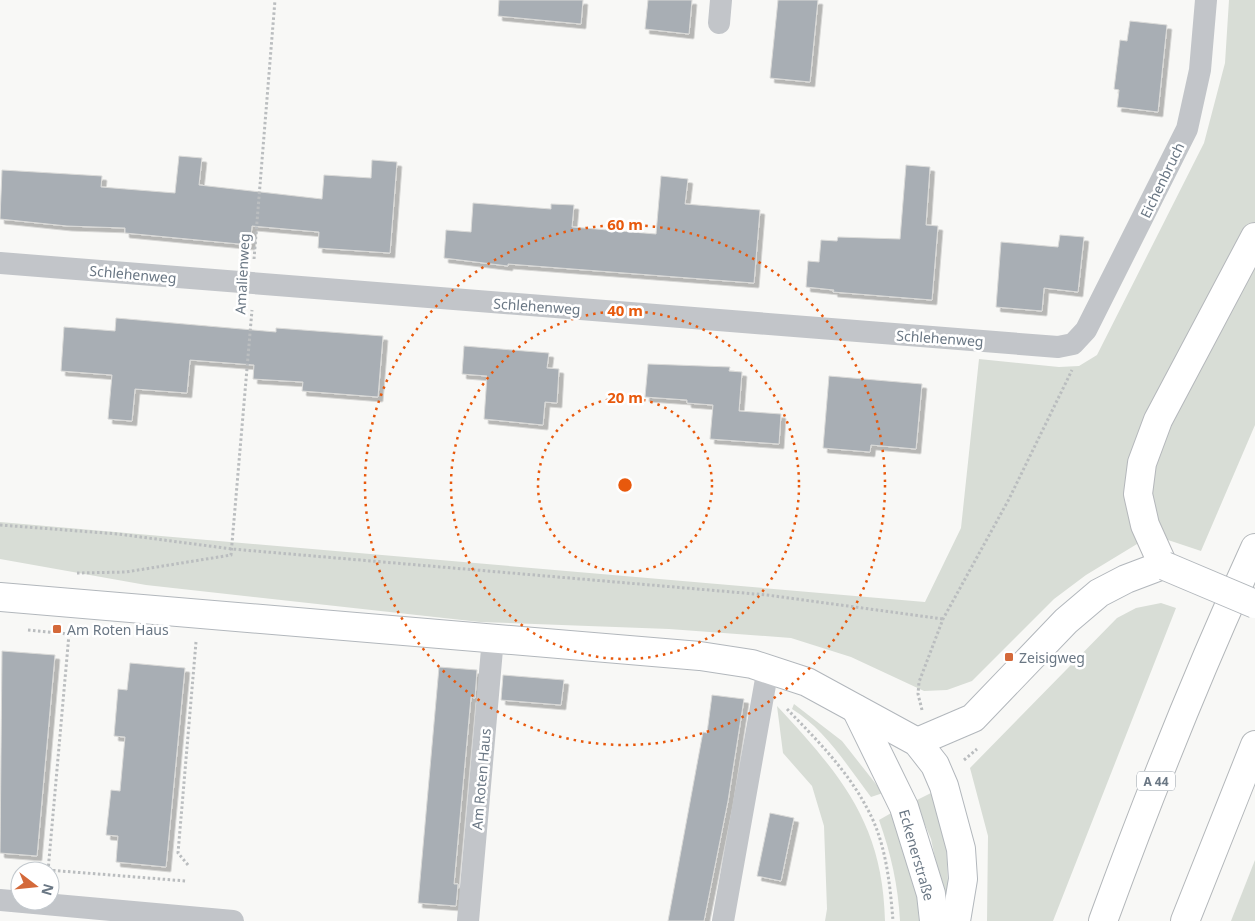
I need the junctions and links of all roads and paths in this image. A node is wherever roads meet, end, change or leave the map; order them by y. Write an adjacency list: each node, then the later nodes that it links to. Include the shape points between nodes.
1 (275, 0): 7 (path, Amalienweg)
2 (721, 0): 4 (street)
3 (1206, 0): 8 (street, Eichenbruch, via 1200,70 1187,129)
4 (719, 22)
5 (1255, 237): 12 (main road, via 1158,420 1142,463 1138,494 1145,525)
6 (0, 263): 7 (street, Schlehenweg)
7 (253, 284): 8 (street, Schlehenweg, via 1058,347); 11 (path, Amalienweg)
8 (1074, 354): 16 (path, via 1009,499)
9 (0, 525): 11 (path, via 118,534)
10 (1255, 548): 37 (main road, A 44, via 1212,642)
11 (232, 549): 13 (path, via 231,555 172,565 126,572); 16 (path, via 767,595)
12 (1164, 566): 15 (main road, bridge); 24 (main road, via 1098,593 1066,621 973,718)
13 (82, 573)
14 (0, 597): 18 (main road)
15 (1255, 604)
16 (943, 618): 23 (path, via 919,682 918,694)
17 (69, 634): 26 (path)
18 (493, 638): 20 (main road, via 700,656); 32 (street, Am Roten Haus)
19 (196, 641): 27 (path, via 178,853)
20 (768, 668): 22 (main road, via 807,682); 33 (street)
21 (781, 703): 34 (path, via 840,766 869,811 884,855)
22 (856, 709): 24 (main road); 35 (main road, Eckenerstraße, via 904,807 931,894)
23 (923, 711)
24 (917, 742): 36 (main road, via 935,765 944,786 959,840 963,879)
25 (1255, 745): 38 (main road)
26 (49, 861)
27 (188, 865)
28 (60, 871): 29 (path)
29 (186, 881)
30 (0, 900): 31 (street)
31 (233, 921)
32 (468, 921)
33 (723, 921)
34 (893, 921)
35 (934, 921)
36 (956, 921)
37 (1103, 921)
38 (1185, 921)

